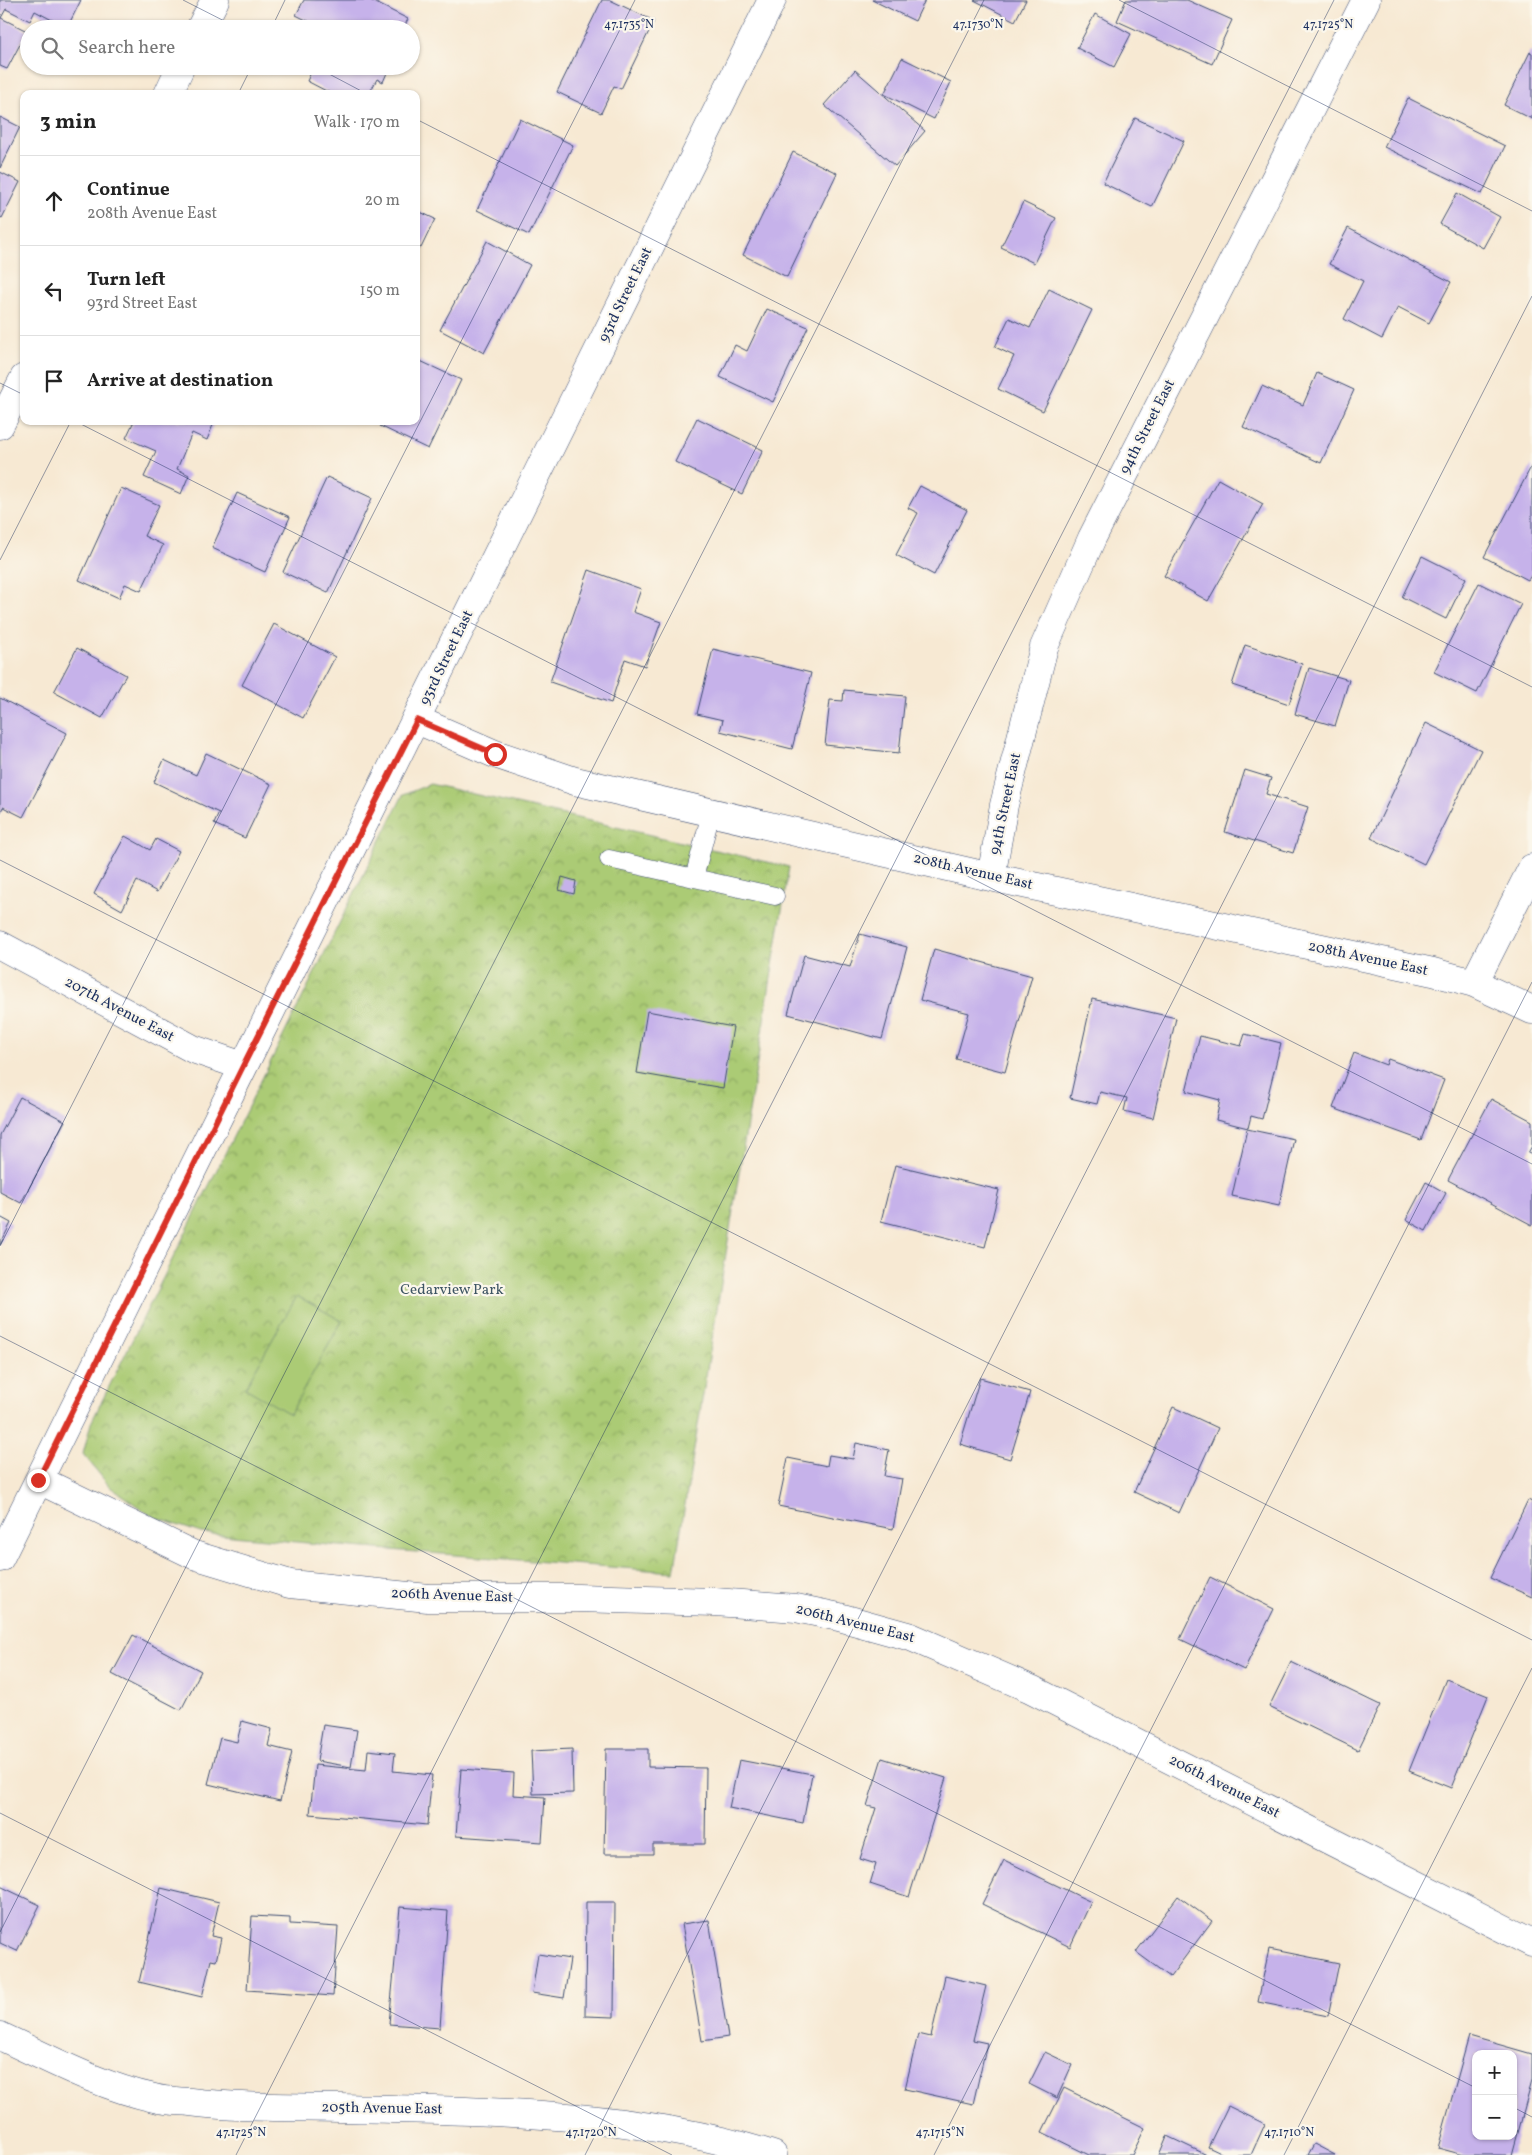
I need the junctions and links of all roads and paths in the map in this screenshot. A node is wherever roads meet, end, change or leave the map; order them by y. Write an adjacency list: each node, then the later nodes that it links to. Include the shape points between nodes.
1 (215, 0): 4 (street)
2 (772, 0): 9 (street, 93rd Street East)
3 (1366, 0): 13 (street, 94th Street East, via 1092,538 1044,647 1004,804)
4 (205, 20)
5 (178, 75): 6 (street)
6 (170, 90)
7 (20, 386): 8 (street)
8 (0, 425)
9 (417, 720): 10 (street, 208th Avenue East, via 495,754 575,781); 19 (street, 93rd Street East)
10 (711, 813): 13 (street, 208th Avenue East); 14 (lane)
11 (609, 859): 14 (lane)
12 (1532, 868): 17 (street)
13 (991, 877): 17 (street, 208th Avenue East)
14 (694, 878): 15 (lane)
15 (775, 896)
16 (0, 946): 19 (street, 207th Avenue East, via 193,1049)
17 (1474, 983): 18 (street, 208th Avenue East)
18 (1532, 1010)
19 (243, 1066): 20 (street, 93rd Street East)
20 (38, 1480): 21 (street, 93rd Street East); 22 (street, 206th Avenue East, via 194,1555 290,1584 428,1598 715,1602 796,1608 911,1637 1031,1689)
21 (0, 1558)
22 (1532, 1944)
23 (0, 2036): 24 (street, 205th Avenue East, via 96,2081 155,2099 217,2105 501,2111 568,2116 691,2134)
24 (773, 2155)

